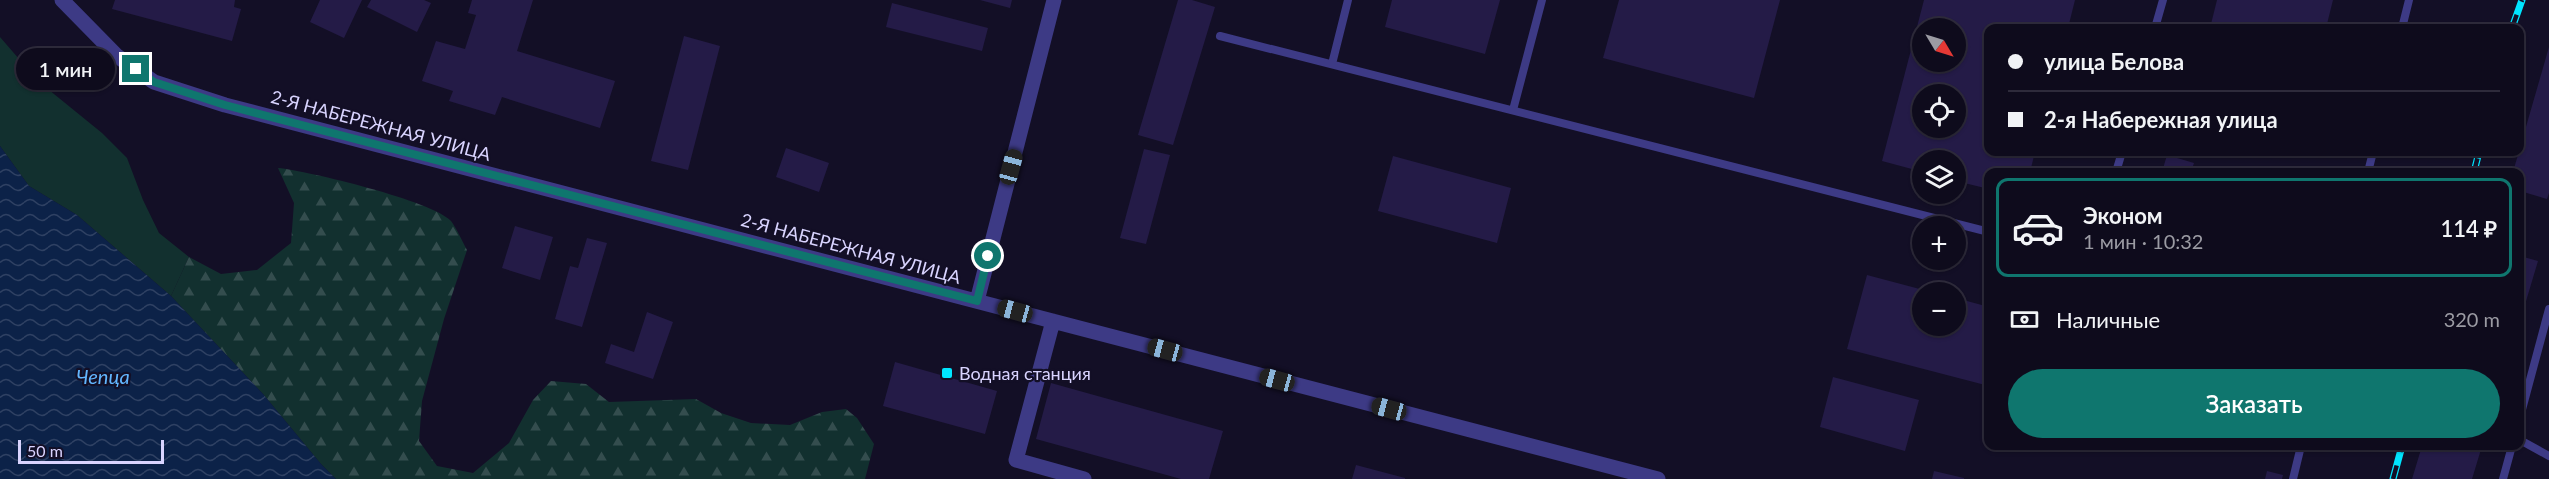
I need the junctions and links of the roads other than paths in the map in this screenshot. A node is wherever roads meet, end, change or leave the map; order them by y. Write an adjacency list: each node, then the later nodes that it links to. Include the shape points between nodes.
1 (62, 0): 13 (street, 2-Я НАБЕРЕЖНАЯ УЛИЦА, via 117,56 154,82 225,105)
2 (1054, 0): 13 (street)
3 (1348, 0): 10 (lane)
4 (1542, 0): 11 (lane)
5 (2163, 0): 7 (lane)
6 (2409, 0): 8 (lane)
7 (2156, 24)
8 (2403, 24)
9 (1220, 36): 10 (lane)
10 (1332, 64): 11 (lane)
11 (1513, 110): 12 (lane)
12 (1984, 231)
13 (977, 301): 15 (street, 2-Я НАБЕРЕЖНАЯ УЛИЦА)
14 (2549, 309): 16 (lane)
15 (1053, 321): 21 (street, via 1016,460); 22 (street, 2-Я НАБЕРЕЖНАЯ УЛИЦА)
16 (2524, 402)
17 (2524, 442): 20 (lane)
18 (2300, 450): 23 (lane)
19 (2511, 450): 24 (lane)
20 (2549, 456)
21 (1084, 479)
22 (1658, 479)
23 (2293, 479)
24 (2503, 479)

